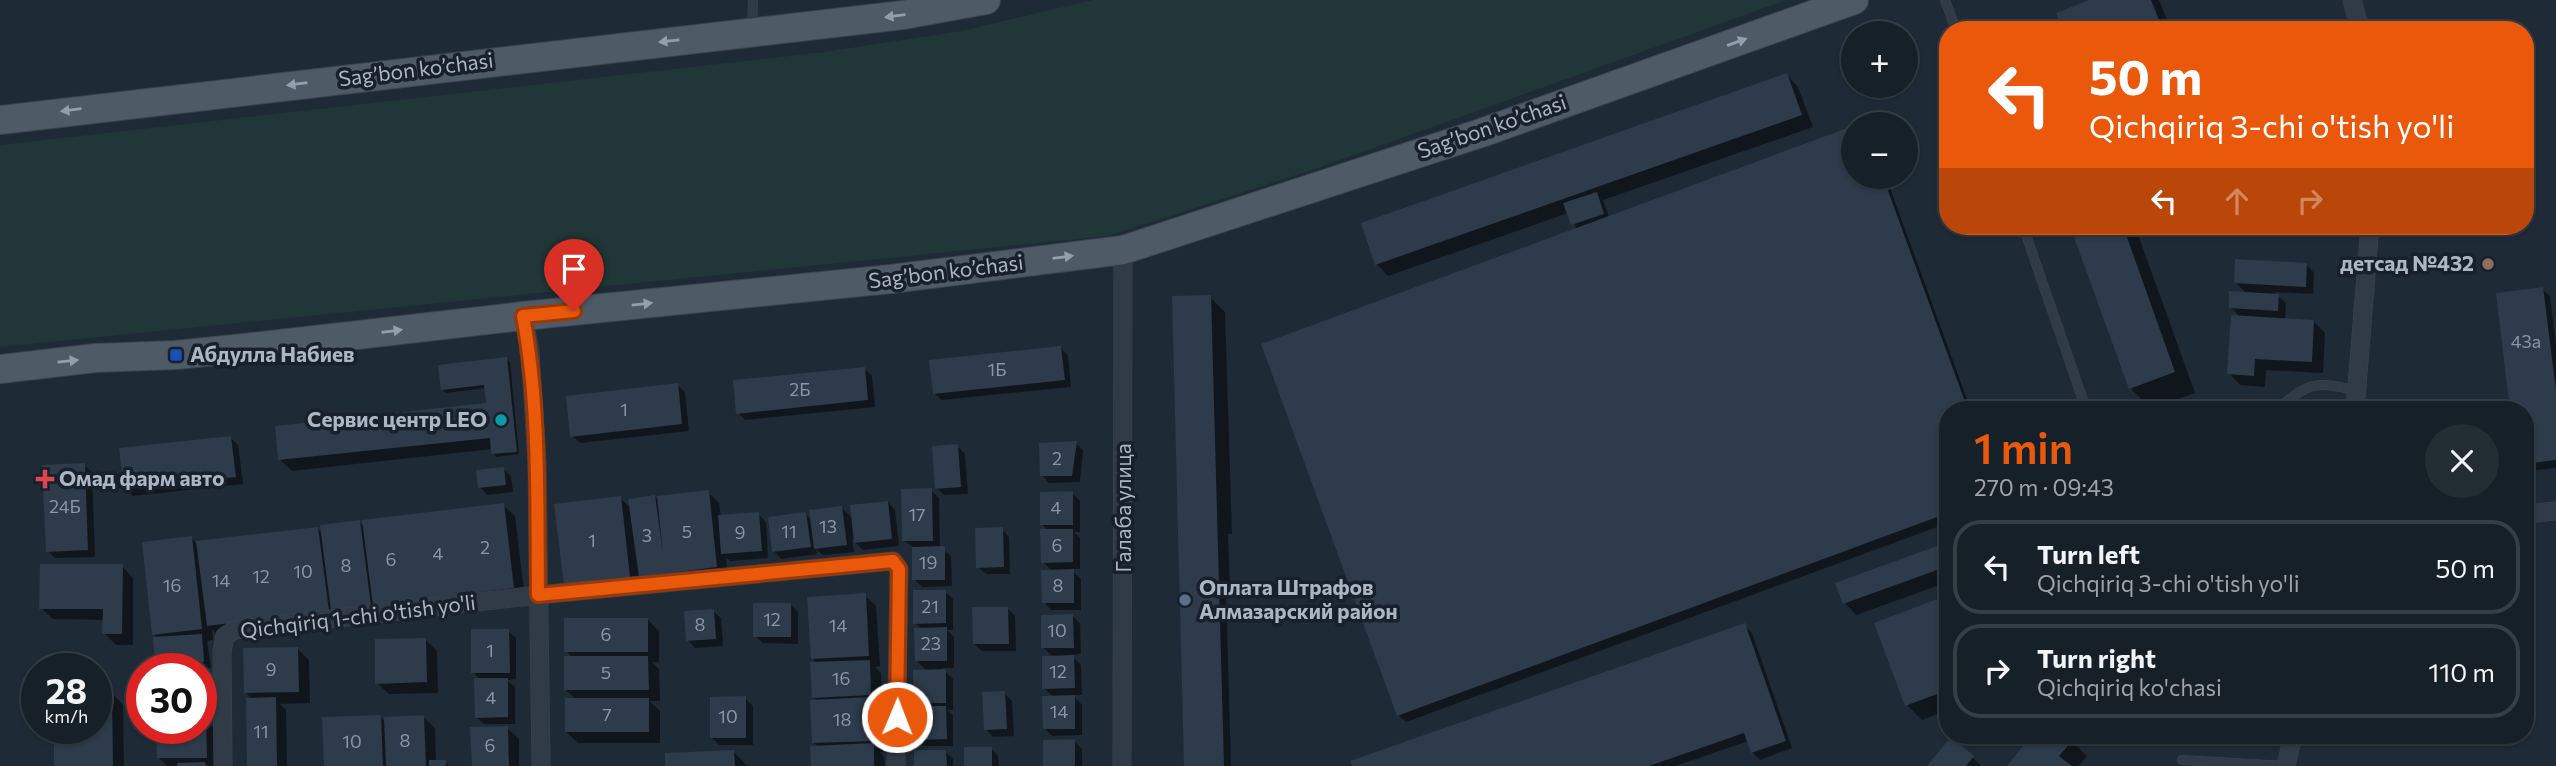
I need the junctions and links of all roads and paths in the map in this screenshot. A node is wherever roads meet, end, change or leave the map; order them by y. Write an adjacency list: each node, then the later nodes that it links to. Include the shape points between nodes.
1 (753, 0): 8 (lane)
2 (986, 0): 8 (main road, Sag’bon ko’chasi, one-way to 8, via 903,15)
3 (1854, 0): 12 (main road, Sag’bon ko’chasi, one-way to 3, via 1484,132)
4 (1945, 0): 6 (lane)
5 (2351, 0): 7 (street)
6 (1953, 21)
7 (2357, 21)
8 (752, 32): 9 (main road, Sag’bon ko’chasi, one-way to 9)
9 (4, 118)
10 (2026, 235): 16 (lane)
11 (2369, 235): 15 (street)
12 (1123, 250): 13 (main road, Sag’bon ko’chasi, one-way to 12); 26 (street, Галаба улица)
13 (523, 316): 14 (main road, Sag’bon ko’chasi, one-way to 13, via 94,358 176,355); 20 (street, via 530,351 537,462)
14 (0, 369)
15 (2356, 400): 17 (lane, via 2335,385 2306,386)
16 (2083, 401)
17 (2287, 401)
18 (2556, 511): 19 (street)
19 (2534, 513)
20 (538, 595): 23 (street, Qichqiriq 1-chi o'tish yo'li, via 234,630 225,636 222,652); 24 (street); 25 (street, via 893,561 899,569)
21 (2291, 744): 27 (street)
22 (2182, 760): 27 (lane)
23 (223, 766)
24 (541, 766)
25 (896, 766)
26 (1122, 766)
27 (2286, 766)

